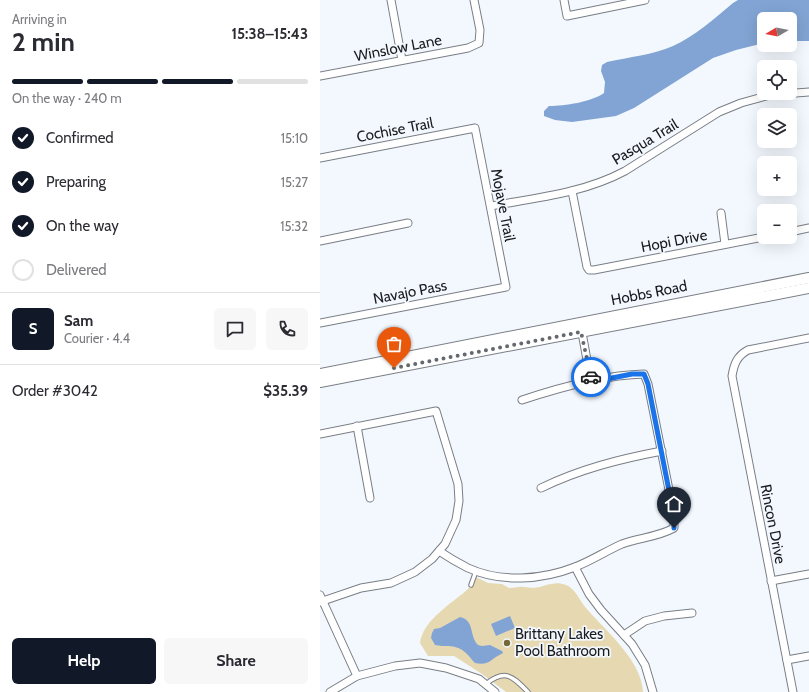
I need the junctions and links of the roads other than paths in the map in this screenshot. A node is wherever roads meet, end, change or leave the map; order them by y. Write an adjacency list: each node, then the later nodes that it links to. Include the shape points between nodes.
1 (391, 0): 5 (street)
2 (474, 0): 5 (street, Winslow Lane, via 480,30 479,43 468,48)
3 (564, 0): 4 (street, via 567,16)
4 (645, 0)
5 (402, 60): 6 (street, Winslow Lane)
6 (320, 74)
7 (809, 92): 10 (street, Pasqua Trail, via 770,95 719,112 610,179)
8 (474, 128): 9 (street, Cochise Trail); 11 (street, Mojave Trail)
9 (320, 158)
10 (572, 191): 11 (street, Pasqua Trail); 18 (street, Hopi Drive, via 589,270)
11 (490, 206): 20 (street, Mojave Trail)
12 (721, 213): 18 (street)
13 (408, 223): 17 (street)
14 (809, 228): 15 (street)
15 (797, 231)
16 (757, 238): 18 (street, Hopi Drive)
17 (320, 241)
18 (725, 244)
19 (809, 278): 23 (street, Hobbs Road)
20 (506, 287): 22 (street, Navajo Pass)
21 (809, 288): 23 (street, Hobbs Road)
22 (320, 323)
23 (581, 327): 25 (street, Hobbs Road); 28 (street)
24 (809, 338): 39 (street, Rincon Drive, via 748,350 736,361 732,376)
25 (496, 344): 26 (street, Hobbs Road); 27 (street, Hobbs Road)
26 (320, 374)
27 (320, 382)
28 (592, 382): 29 (street); 32 (street, via 644,374)
29 (522, 400)
30 (357, 426): 31 (street); 34 (street); 35 (street, via 436,411 458,484 459,501 456,520)
31 (320, 434)
32 (662, 451): 33 (street, via 604,463 558,479); 36 (street, via 674,528 666,533 631,540)
33 (541, 488)
34 (370, 498)
35 (439, 551): 37 (street); 41 (street, via 415,572 390,583)
36 (576, 567): 37 (street, via 539,577 520,578 500,577); 43 (street, via 589,594)
37 (476, 571): 40 (lane)
38 (809, 574): 39 (street)
39 (771, 581): 45 (street, Rincon Drive)
40 (471, 585)
41 (321, 599): 46 (street)
42 (692, 613): 43 (street, via 645,621)
43 (624, 635): 51 (street, via 645,665)
44 (809, 656): 45 (street)
45 (787, 660): 52 (street, Rincon Drive)
46 (357, 676): 47 (street, via 395,666 420,663 446,668 479,679); 48 (street)
47 (486, 684): 49 (street); 50 (lane, via 495,677 506,675)
48 (330, 692)
49 (495, 692)
50 (528, 692)
51 (653, 692)
52 (793, 692)

